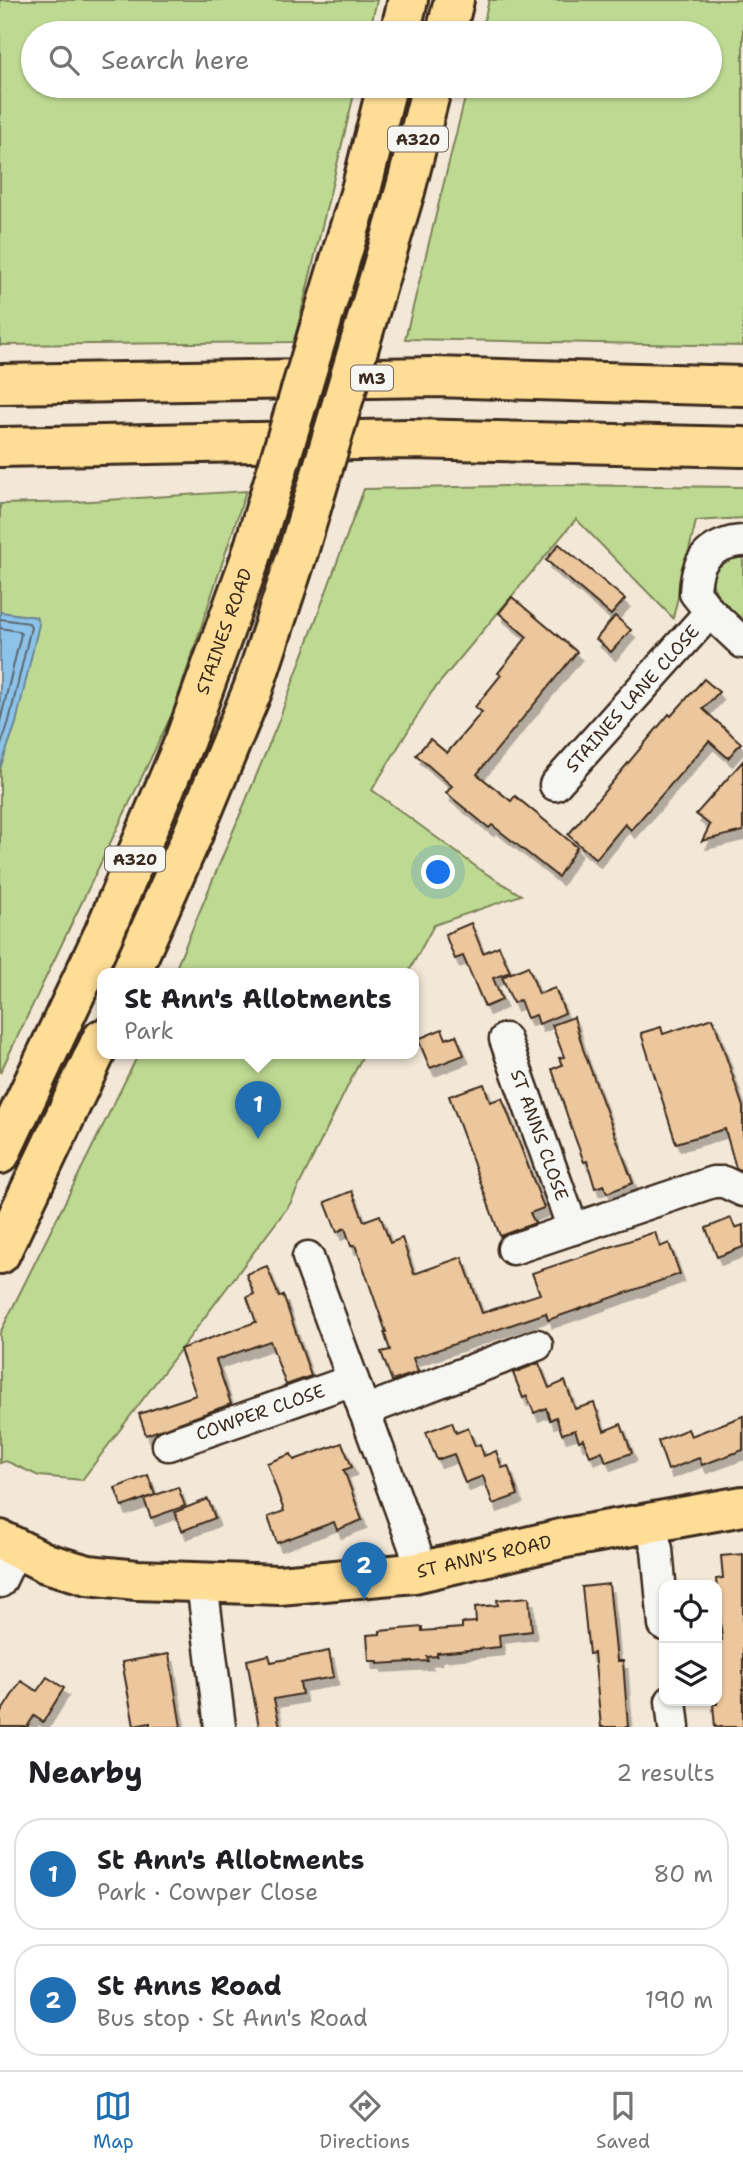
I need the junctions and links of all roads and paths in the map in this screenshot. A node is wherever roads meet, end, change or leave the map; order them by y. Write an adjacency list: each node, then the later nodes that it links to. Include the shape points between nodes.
1 (408, 0): 3 (main road)
2 (454, 0): 4 (main road)
3 (403, 21)
4 (449, 21)
5 (384, 98): 18 (main road, STAINES ROAD / A320, bridge, via 361,190 251,557 185,740)
6 (429, 98): 15 (main road, A320, bridge, via 298,552 253,689)
7 (0, 384): 8 (main road, M3, via 434,377)
8 (743, 386)
9 (0, 447): 10 (main road, via 409,439)
10 (743, 447)
11 (743, 541): 12 (street, via 707,552 698,568 695,593)
12 (710, 612): 13 (street); 14 (street, STAINES LANE CLOSE)
13 (743, 643)
14 (555, 785)
15 (133, 968)
16 (505, 1040): 20 (street, ST ANNS CLOSE)
17 (97, 1050): 22 (main road)
18 (0, 1154)
19 (743, 1191): 20 (street, via 713,1182)
20 (573, 1229): 21 (street)
21 (513, 1250)
22 (0, 1254)
23 (308, 1257): 25 (street)
24 (537, 1345): 26 (street)
25 (353, 1380): 26 (street); 27 (street, COWPER CLOSE)
26 (364, 1411): 31 (street)
27 (169, 1445)
28 (743, 1506): 29 (main road, ST ANN'S ROAD)
29 (649, 1522): 31 (main road, ST ANN'S ROAD); 32 (street)
30 (5, 1557): 33 (main road, ST ANN'S ROAD, via 88,1575)
31 (423, 1571): 33 (main road, ST ANN'S ROAD, via 279,1586)
32 (660, 1580)
33 (202, 1583): 35 (street)
34 (672, 1706): 36 (street)
35 (220, 1727)
36 (674, 1727)

